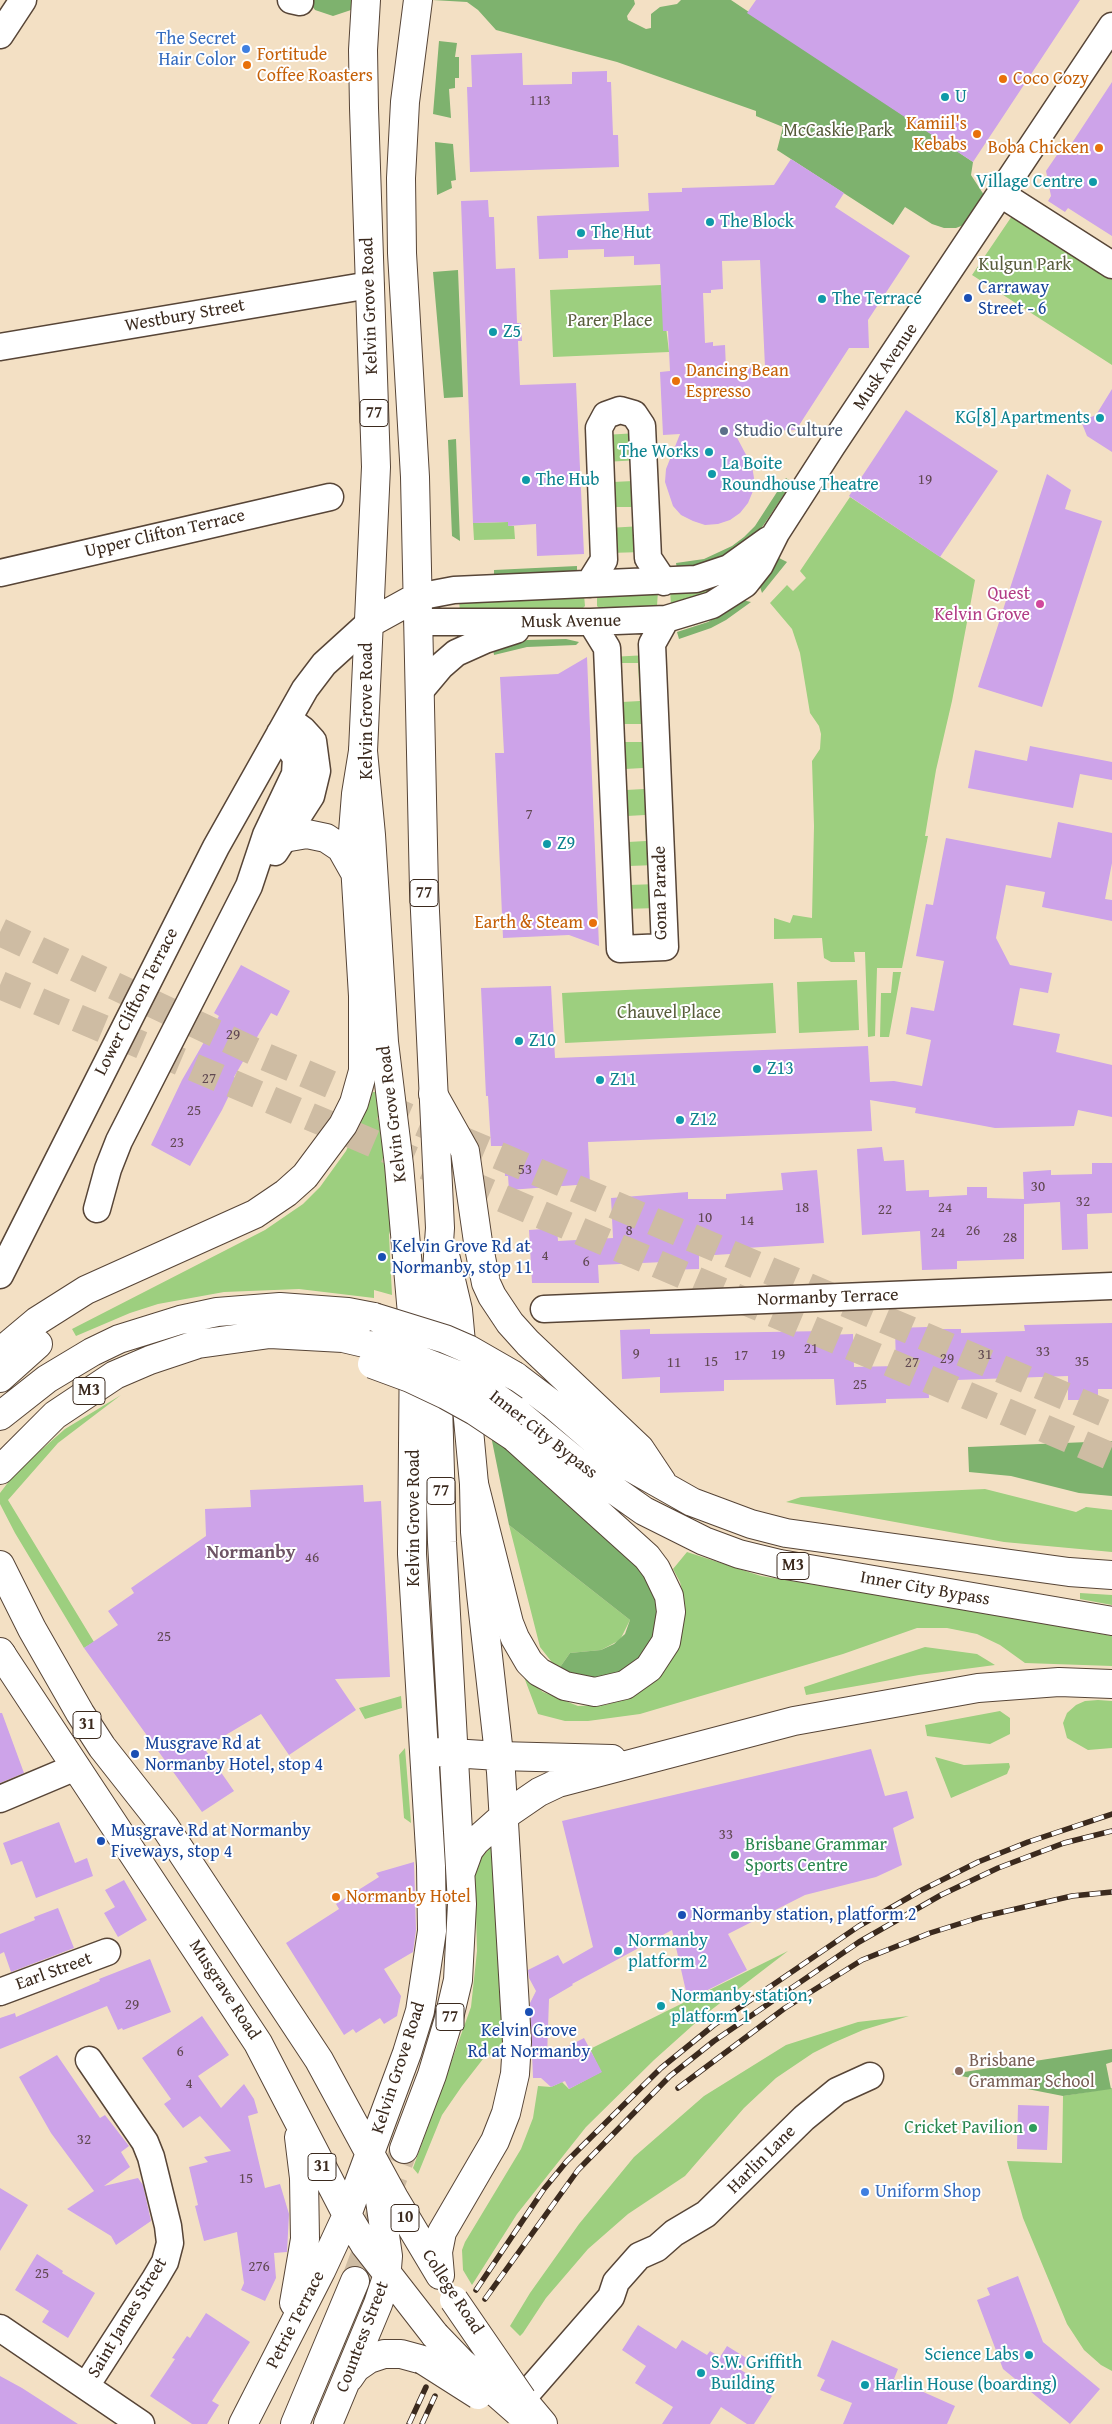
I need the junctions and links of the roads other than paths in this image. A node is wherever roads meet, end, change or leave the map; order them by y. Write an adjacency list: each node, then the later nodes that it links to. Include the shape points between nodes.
1 (22, 0): 5 (street)
2 (366, 0): 8 (main road, Kelvin Grove Road / 77, via 363,50)
3 (418, 0): 15 (main road, Kelvin Grove Road / 77, via 406,94 401,178)
4 (1112, 26): 6 (street, Musk Avenue)
5 (0, 35)
6 (1001, 194): 7 (street); 11 (street, Musk Avenue)
7 (1112, 265)
8 (370, 286): 9 (street, Westbury Street); 19 (main road, Kelvin Grove Road / 77, via 376,467)
9 (0, 347)
10 (330, 497): 12 (street, Upper Clifton Terrace)
11 (776, 533): 13 (street, Musk Avenue, via 744,560 720,573 696,580); 16 (street, Musk Avenue, via 757,569 735,592 712,605)
12 (0, 573)
13 (664, 582): 14 (street, Musk Avenue); 14 (street, via 648,558 642,426 634,414 620,410 606,415 599,428 604,560)
14 (589, 584): 15 (street, Musk Avenue, via 445,591)
15 (418, 609): 17 (street, Musk Avenue); 19 (main road); 20 (main road, Kelvin Grove Road / 77)
16 (666, 619): 18 (street, Musk Avenue); 18 (street, Gona Parade, via 652,644 665,947 620,949 607,648)
17 (549, 622): 18 (street, Musk Avenue); 20 (street, via 463,649 445,662)
18 (590, 622)
19 (368, 624): 21 (street, Lower Clifton Terrace, via 324,664 304,690); 22 (main road, Kelvin Grove Road / 77)
20 (420, 691): 26 (main road, Kelvin Grove Road / 77)
21 (284, 726): 23 (street, via 303,730 313,741 317,771 311,796); 25 (street, via 296,770 266,835); 30 (street, Lower Clifton Terrace, via 216,847)
22 (363, 750): 24 (main road, via 354,813); 47 (main road, Kelvin Grove Road / 77, via 372,835 384,1042 412,1295 412,1554)
23 (284, 838): 24 (main road, via 307,834 326,838 342,848); 25 (street)
24 (354, 871): 28 (main road, via 363,996 363,1071 354,1103 331,1145 306,1176)
25 (249, 886): 27 (street, via 119,1142)
26 (433, 1094): 29 (main road, Kelvin Grove Road / 77); 41 (main road, via 465,1151 483,1271 500,1310 528,1343 640,1449)
27 (97, 1209)
28 (239, 1223): 34 (main road, via 86,1290 37,1321); 36 (main road, via 222,1243 75,1318 25,1354)
29 (440, 1228): 40 (main road, Kelvin Grove Road, via 458,1310); 48 (main road, Kelvin Grove Road / 77, via 435,1299)
30 (0, 1275)
31 (1112, 1286): 33 (street, Normanby Terrace)
32 (252, 1308): 37 (main road, via 214,1301 157,1310 72,1341); 38 (main road, Inner City Bypass / M3, via 180,1320 119,1339 71,1363); 41 (main road, Inner City Bypass / M3, bridge, via 316,1308 374,1317 445,1339 515,1376 609,1453)
33 (544, 1309)
34 (0, 1352)
35 (372, 1355): 39 (main road, Inner City Bypass / M3, via 342,1338 270,1334 198,1344 115,1375 80,1397 39,1429); 40 (main road, bridge, via 481,1415 514,1438 656,1569 669,1596 671,1612 666,1642 650,1668 624,1685 595,1692 565,1686 539,1672 529,1662 510,1623); 44 (main road, Inner City Bypass / M3, bridge, via 404,1354 484,1389 617,1493 676,1528 731,1551 780,1564)
36 (0, 1378)
37 (0, 1385)
38 (0, 1416)
39 (0, 1470)
40 (474, 1484): 49 (main road, Kelvin Grove Road, via 475,1532)
41 (667, 1489): 43 (main road, Inner City Bypass / M3, via 720,1514 786,1533)
42 (0, 1565): 61 (main road, 31, via 80,1713 195,1871 319,2060)
43 (1112, 1575)
44 (1112, 1621)
45 (1, 1654): 51 (main road, Musgrave Road / 31)
46 (1112, 1684): 50 (main road, via 1021,1684 943,1694 794,1722)
47 (424, 1752): 48 (main road); 61 (main road, Kelvin Grove Road / 77, via 432,1897 428,1972 420,2011)
48 (452, 1754): 49 (main road); 54 (main road, Kelvin Grove Road / 77)
49 (499, 1756): 50 (main road); 53 (main road, Kelvin Grove Road)
50 (646, 1760): 53 (main road, via 558,1783)
51 (76, 1767): 52 (street); 59 (main road, Musgrave Road / 31, via 240,2013 274,2070)
52 (0, 1799)
53 (504, 1816): 54 (main road, via 473,1845); 64 (main road, Kelvin Grove Road, via 516,2020 515,2074 510,2101 495,2141 442,2232 438,2252)
54 (460, 1878): 60 (main road, Kelvin Grove Road / 77, via 458,1980 434,2066)
55 (107, 1952): 56 (street, Earl Street)
56 (0, 1992)
57 (89, 2060): 70 (street, Saint James Street, via 145,2142 160,2192 170,2243 160,2270)
58 (870, 2076): 71 (street, Harlin Lane, via 853,2082 830,2097 718,2204 657,2248 626,2290 611,2297)
59 (297, 2119): 62 (main road, Musgrave Road / 31); 67 (main road, via 304,2178 305,2239)
60 (404, 2149)
61 (372, 2155): 62 (main road, Kelvin Grove Road); 63 (main road, Countess Street / 10, via 388,2256); 64 (main road, College Road / 10)
62 (347, 2215): 63 (main road, Musgrave Road / 10); 67 (main road, Petrie Terrace)
63 (387, 2274): 68 (main road, Musgrave Road / 10); 69 (main road, Countess Street / 10)
64 (440, 2276): 71 (main road, College Road / 10, bridge)
65 (355, 2281): 74 (main road, Countess Street)
66 (0, 2328): 70 (street)
67 (288, 2334): 73 (main road, Petrie Terrace)
68 (435, 2335): 71 (main road, College Road / 10, bridge)
69 (347, 2382): 71 (main road, bridge, via 356,2368 369,2359 384,2354 401,2354 422,2360); 75 (main road, Countess Street / 10)
70 (86, 2386): 72 (street)
71 (522, 2416): 76 (main road, College Road / 10)
72 (141, 2424)
73 (243, 2424)
74 (295, 2424)
75 (328, 2424)
76 (544, 2424)

